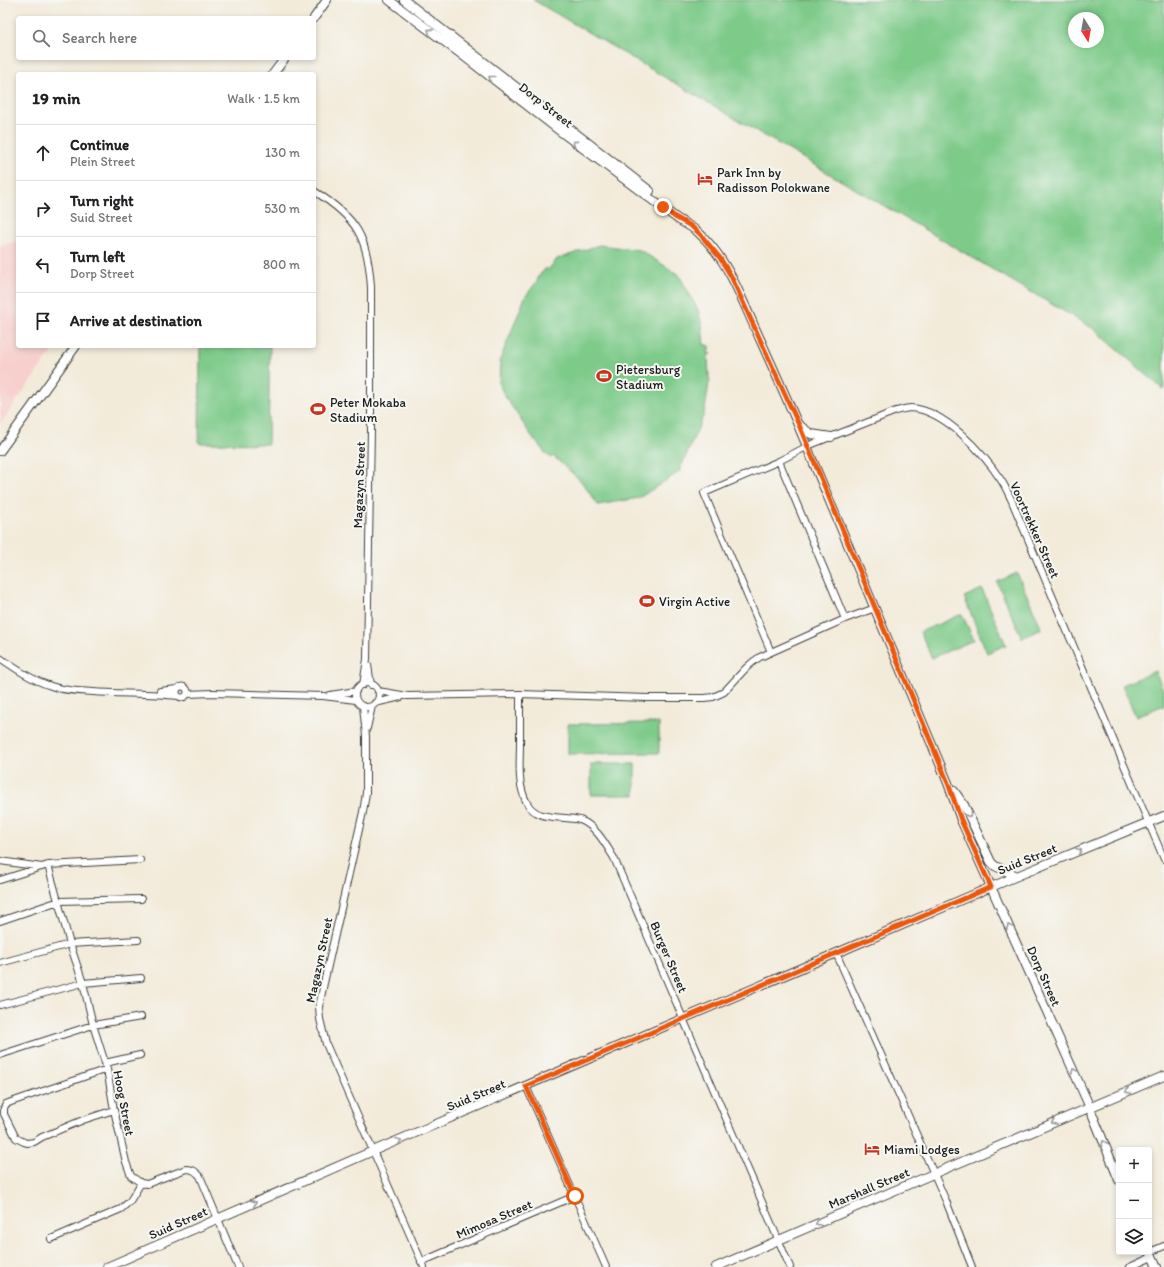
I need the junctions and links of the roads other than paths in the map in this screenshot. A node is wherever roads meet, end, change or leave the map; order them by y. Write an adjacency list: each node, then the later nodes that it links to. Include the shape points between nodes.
1 (327, 0): 4 (street)
2 (389, 0): 5 (street, Dorp Street, one-way to 2)
3 (404, 0): 5 (street, Dorp Street)
4 (315, 16)
5 (464, 52): 10 (street, Dorp Street, via 560,131 700,234 731,276)
6 (284, 60): 7 (street)
7 (274, 72)
8 (316, 192): 19 (street, Magazyn Street, via 338,207 353,224 362,237 370,266 371,430)
9 (75, 348): 13 (street)
10 (799, 425): 11 (street, via 811,434); 12 (street, Dorp Street)
11 (831, 437): 12 (street, Voortrekker Street); 35 (street, Voortrekker Street, via 896,411 912,408 934,415 945,422 979,451 1002,481 1011,499)
12 (807, 446): 14 (street, Voortrekker Street); 15 (street, Dorp Street)
13 (0, 451)
14 (779, 461): 16 (street); 17 (street, Voortrekker Street, via 704,493)
15 (875, 608): 16 (street); 33 (street, Dorp Street)
16 (845, 619): 17 (street)
17 (771, 652): 26 (street, via 754,661 724,692 710,697)
18 (0, 659): 24 (street, via 27,676 62,689 122,694)
19 (367, 659): 20 (street, Magazyn Street); 21 (street, Magazyn Street)
20 (362, 685): 21 (street); 22 (street)
21 (371, 685): 23 (street)
22 (356, 690): 27 (street); 29 (street)
23 (378, 691): 28 (street); 30 (street, via 379,696)
24 (178, 692): 25 (street, via 182,697); 25 (street, via 182,686)
25 (187, 692): 27 (street)
26 (520, 694): 28 (street); 54 (street, Burger Street, via 520,776 524,798 534,811 550,817 574,819 596,832 614,858)
27 (323, 696): 29 (street)
28 (408, 696): 30 (street)
29 (356, 700): 31 (street)
30 (374, 705): 31 (street); 32 (street, Magazyn Street)
31 (363, 706): 32 (street, Magazyn Street)
32 (366, 736): 64 (street, Magazyn Street, via 366,793 363,812 319,1013 326,1044)
33 (948, 783): 40 (street, Dorp Street, one-way to 40, via 964,805 991,862); 42 (street, Dorp Street, via 961,820)
34 (1164, 816): 35 (street, Suid Street)
35 (1148, 823): 37 (street, Voortrekker Street); 40 (street, Suid Street, one-way to 35)
36 (140, 860): 39 (street)
37 (1164, 860)
38 (0, 861): 39 (street)
39 (46, 866): 41 (street); 44 (street, Hoog Street)
40 (1017, 876): 42 (street, Suid Street)
41 (0, 880)
42 (991, 887): 48 (street, Suid Street); 62 (street, Dorp Street, one-way to 42)
43 (142, 899): 44 (street)
44 (59, 901): 45 (street); 47 (street, Hoog Street)
45 (0, 921)
46 (138, 940): 47 (street)
47 (70, 944): 49 (street); 51 (street, Hoog Street)
48 (836, 953): 54 (street, Suid Street); 66 (street)
49 (0, 963)
50 (141, 978): 51 (street)
51 (82, 983): 52 (street); 55 (street, Hoog Street)
52 (0, 1005)
53 (141, 1016): 55 (street)
54 (683, 1019): 61 (street, Suid Street); 71 (street, Burger Street)
55 (93, 1025): 56 (street); 58 (street, Hoog Street)
56 (0, 1055)
57 (140, 1055): 58 (street)
58 (105, 1062): 59 (street, Hoog Street)
59 (107, 1069): 63 (street, Hoog Street); 63 (street, via 6,1104 4,1114 16,1138 30,1142)
60 (1164, 1076): 62 (street, Marshall Street, one-way to 62)
61 (526, 1086): 64 (street, Suid Street, one-way to 61); 68 (street)
62 (1090, 1107): 65 (street, Dorp Street, one-way to 62); 66 (street, Marshall Street, one-way to 66)
63 (114, 1110): 67 (street, Hoog Street, via 131,1176)
64 (374, 1151): 69 (street, Suid Street, one-way to 64); 76 (street, Magazyn Street)
65 (1116, 1172)
66 (933, 1174): 71 (street, Marshall Street, one-way to 71); 82 (street)
67 (141, 1184): 69 (street, via 152,1183 186,1169 193,1170 200,1176); 70 (street, via 130,1201 121,1209)
68 (575, 1196): 76 (street, Mimosa Street); 79 (street)
69 (218, 1219): 77 (street, Suid Street); 78 (street)
70 (51, 1239)
71 (778, 1241): 80 (street, Marshall Street); 81 (street, Burger Street)
72 (1164, 1246): 73 (street)
73 (1152, 1252)
74 (1147, 1255): 83 (street)
75 (1151, 1255): 84 (street)
76 (423, 1264)
77 (107, 1267)
78 (238, 1267)
79 (606, 1267)
80 (716, 1267)
81 (790, 1267)
82 (972, 1267)
83 (1130, 1267)
84 (1156, 1267)

